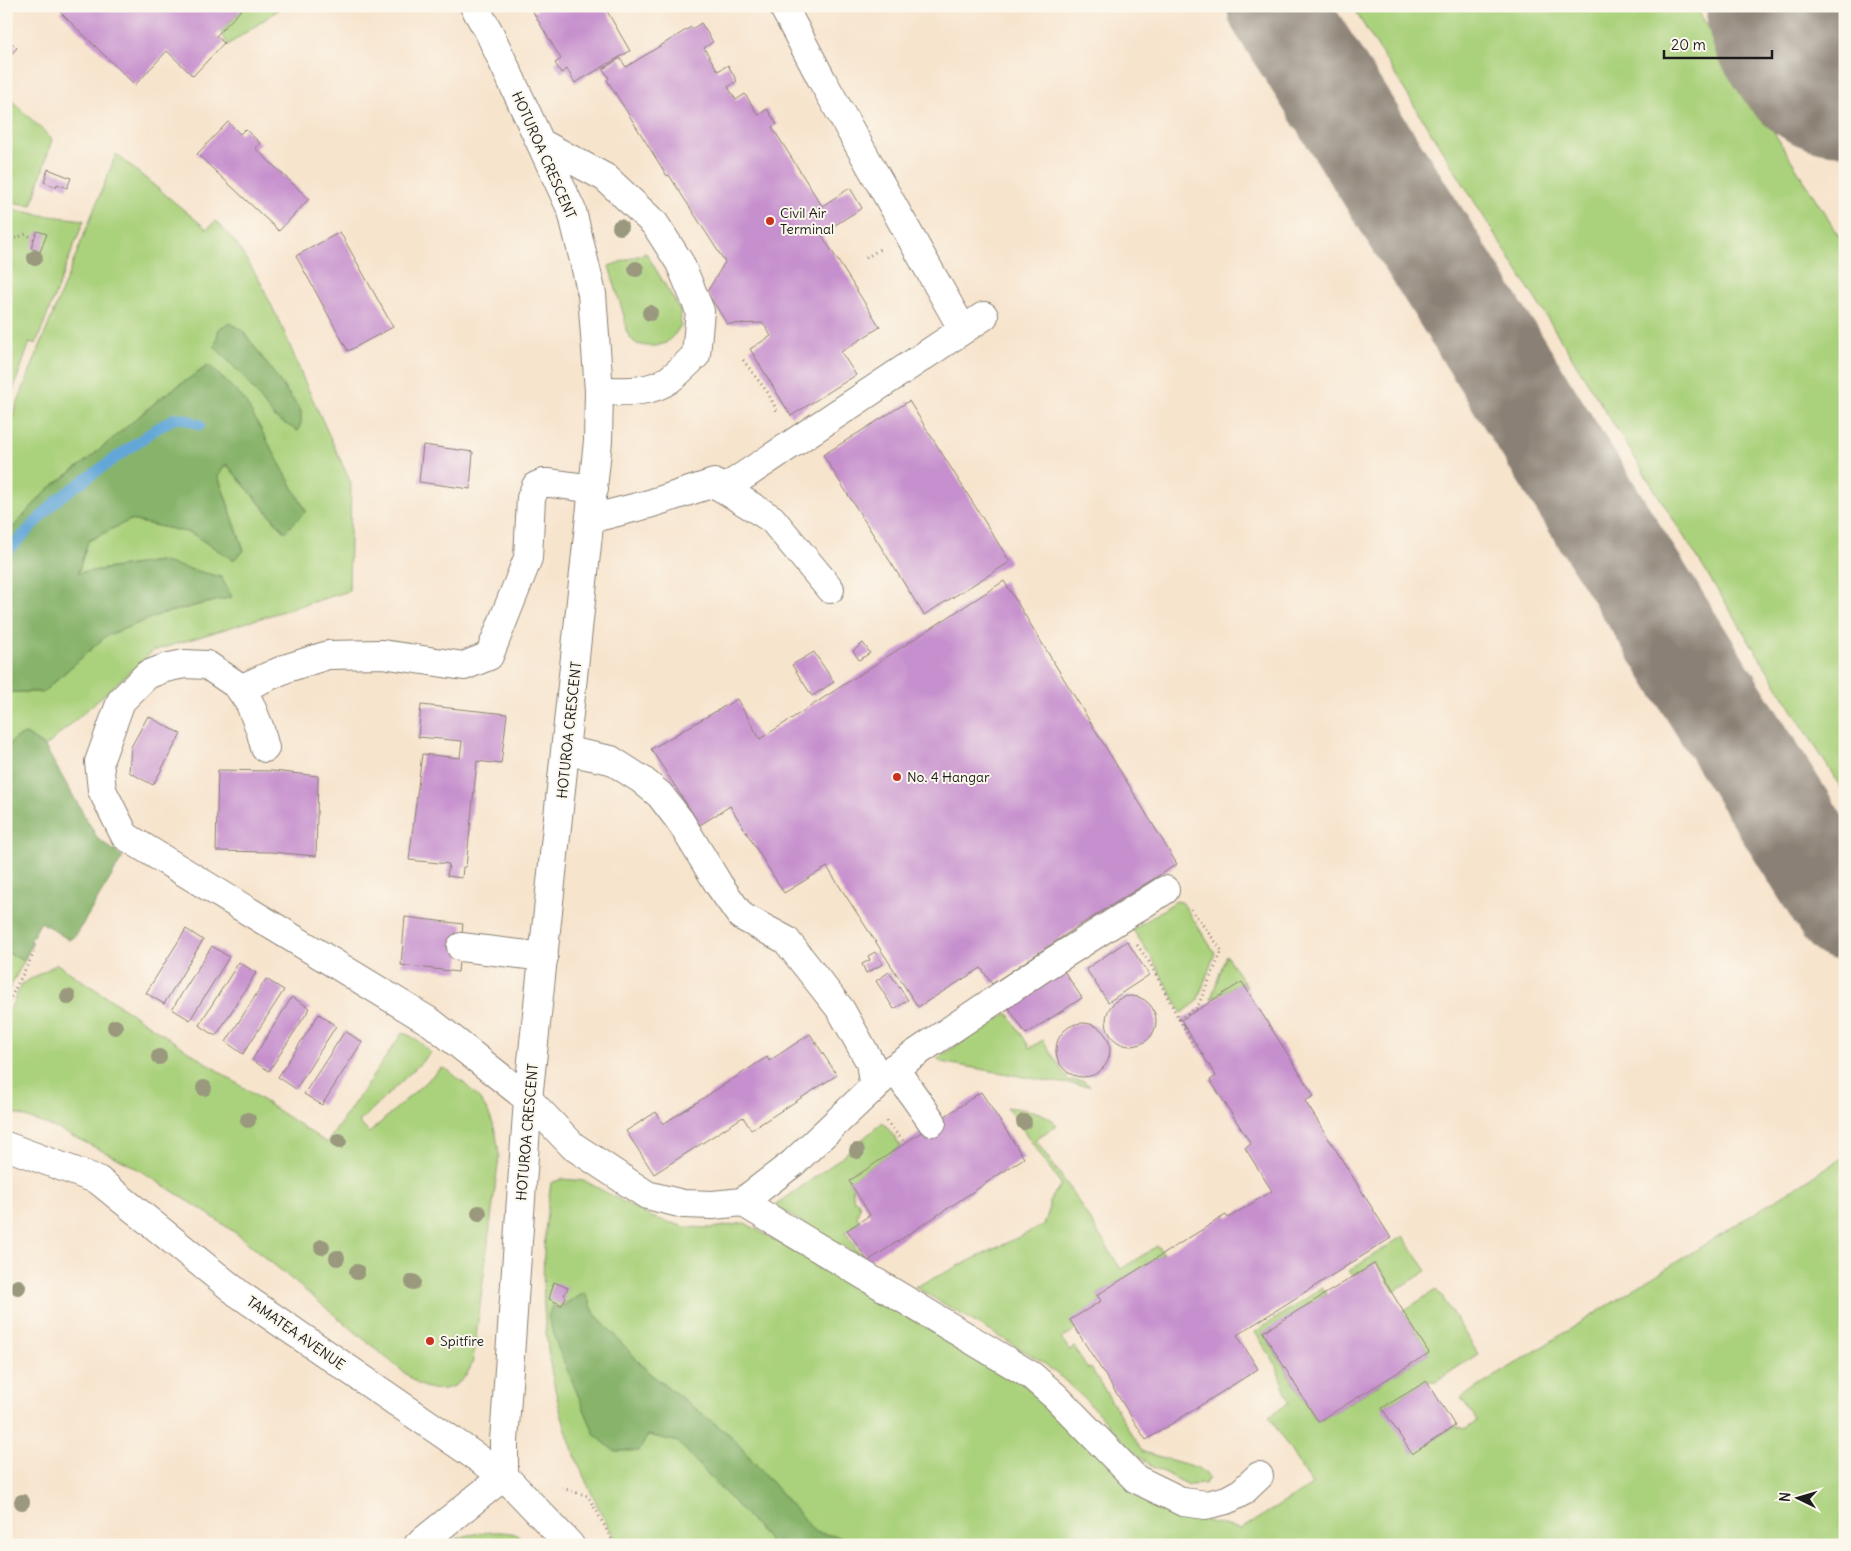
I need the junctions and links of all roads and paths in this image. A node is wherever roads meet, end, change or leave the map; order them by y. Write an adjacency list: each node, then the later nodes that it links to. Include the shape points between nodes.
1 (474, 6): 3 (street, HOTUROA CRESCENT)
2 (783, 6): 12 (street, via 822,80 973,323)
3 (540, 143): 9 (street, HOTUROA CRESCENT, via 572,211 592,294); 9 (street, via 606,178 655,224 680,263 700,311 696,355 669,380 648,390)
4 (34, 239): 5 (path, via 26,234)
5 (6, 242)
6 (881, 248): 7 (path)
7 (866, 258)
8 (743, 360): 10 (path, via 768,393)
9 (599, 391): 11 (street, HOTUROA CRESCENT)
10 (781, 420)
11 (594, 489): 13 (street, HOTUROA CRESCENT); 15 (street, via 550,483 536,486 531,498 528,558 489,656 464,666 382,654 328,656 286,668)
12 (724, 489): 13 (street, via 714,483); 14 (street, via 772,519)
13 (590, 519): 17 (street, HOTUROA CRESCENT)
14 (830, 589)
15 (240, 689): 16 (street, via 250,704); 28 (street, via 207,665 184,664 147,675 121,701 99,762 102,790 125,836 432,1023)
16 (264, 748)
17 (567, 751): 22 (street, HOTUROA CRESCENT); 27 (street, via 611,760 660,795 741,916 786,940 841,1010 870,1062)
18 (1176, 896): 24 (path, via 1222,951 1197,1008); 26 (street, via 1041,969)
19 (1134, 942): 24 (path, via 1150,963)
20 (461, 947): 22 (street)
21 (36, 949): 23 (path)
22 (544, 957): 28 (street, HOTUROA CRESCENT)
23 (6, 1006)
24 (1179, 1019): 25 (path)
25 (1194, 1046)
26 (894, 1068): 27 (street); 30 (street)
27 (874, 1089): 33 (street, via 793,1162)
28 (528, 1099): 33 (street, via 573,1146 646,1195 684,1204); 34 (street, HOTUROA CRESCENT, via 504,1431)
29 (886, 1120): 31 (path)
30 (932, 1122)
31 (905, 1144)
32 (6, 1146): 34 (street, TAMATEA AVENUE, via 98,1180 239,1294)
33 (742, 1202): 35 (street, via 1032,1376 1136,1479 1183,1502 1206,1505 1242,1492)
34 (504, 1476): 37 (street); 38 (street, TAMATEA AVENUE)
35 (1259, 1476)
36 (588, 1496): 39 (path)
37 (418, 1545)
38 (570, 1545)
39 (614, 1545)

